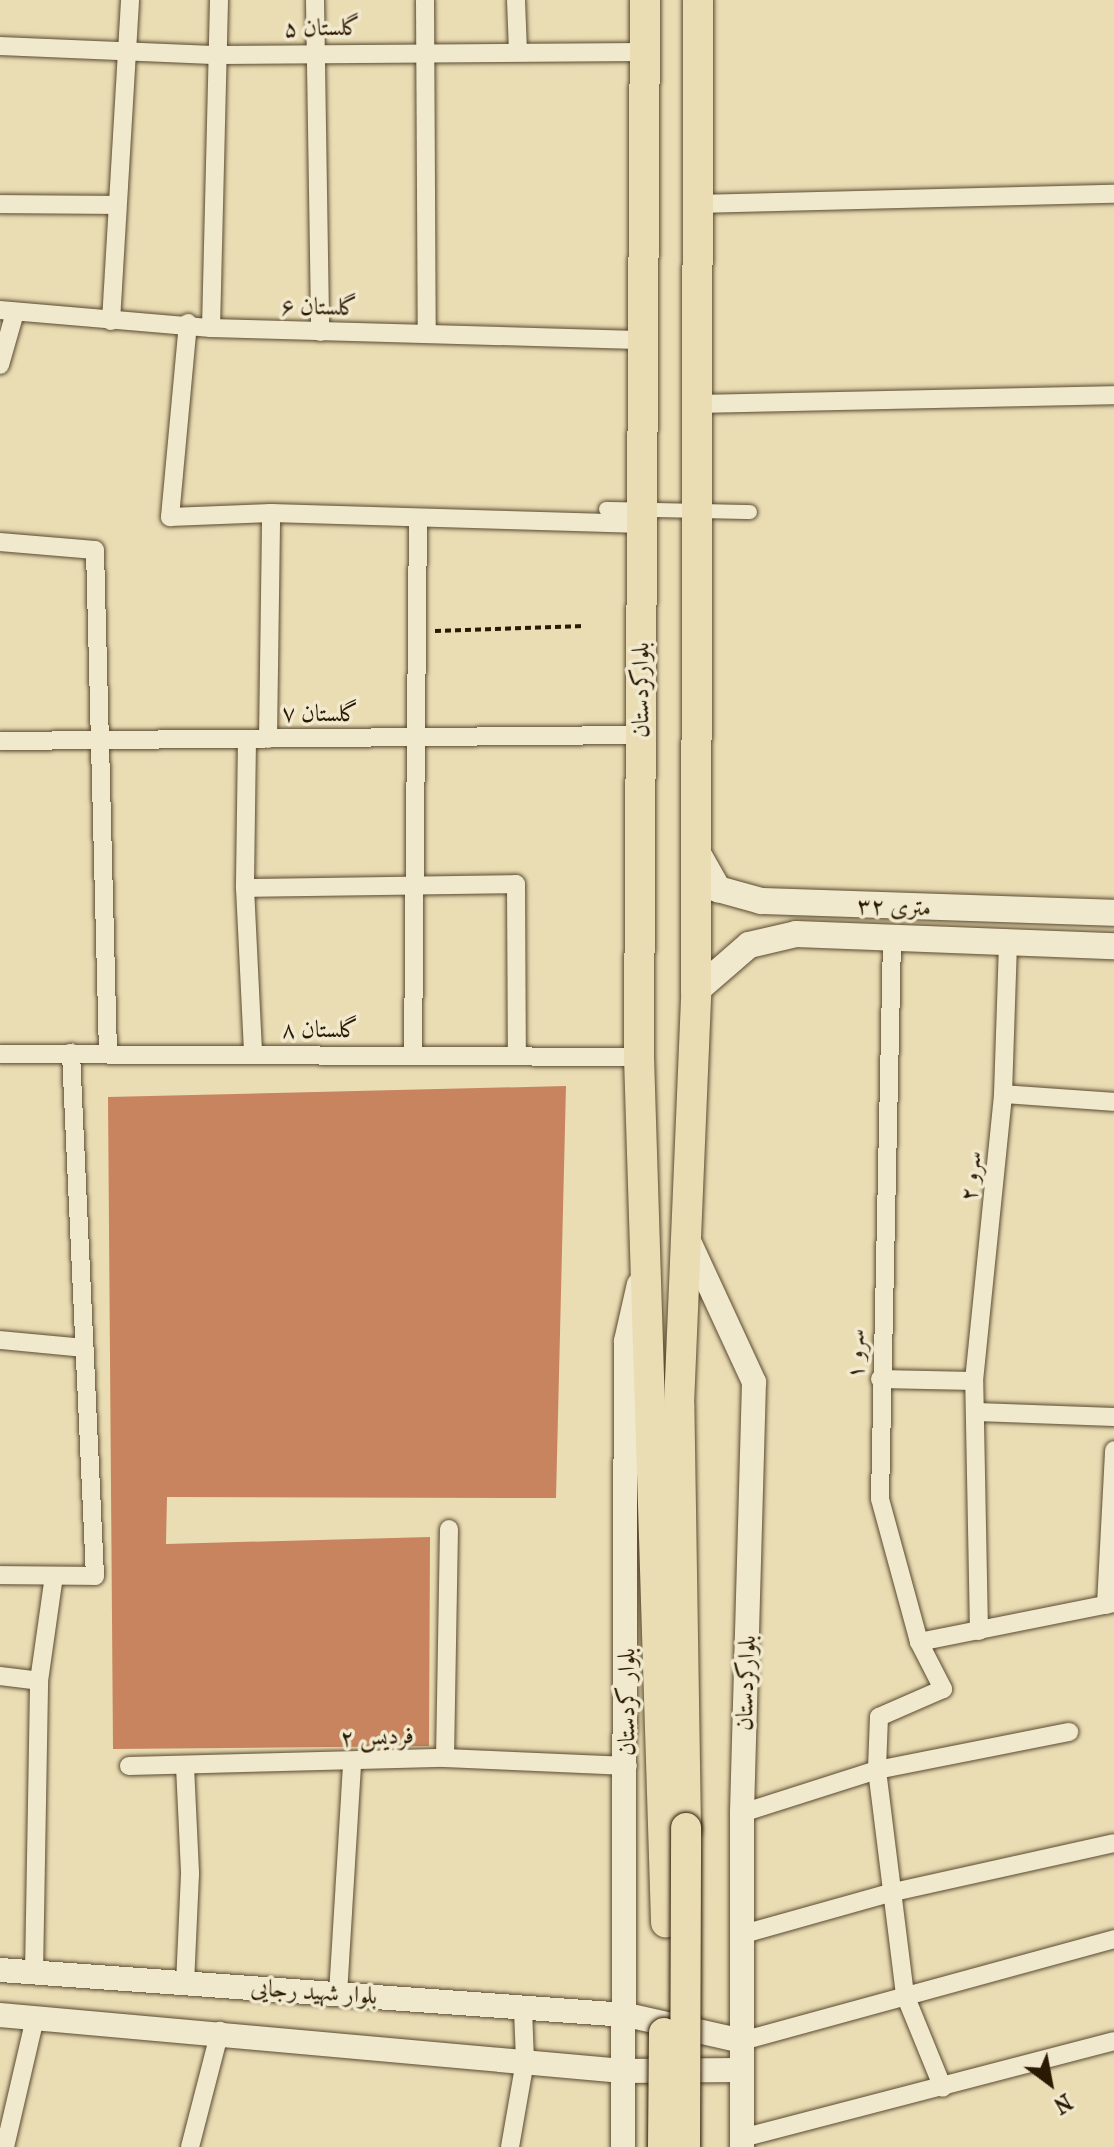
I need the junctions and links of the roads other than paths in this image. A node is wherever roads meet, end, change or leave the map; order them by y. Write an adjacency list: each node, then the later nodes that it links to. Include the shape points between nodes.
1 (130, 0): 9 (street)
2 (219, 0): 14 (street)
3 (315, 0): 10 (street)
4 (425, 0): 12 (street)
5 (516, 0): 11 (street)
6 (645, 0): 13 (main road, بلوارکردستان)
7 (698, 0): 17 (main road, بلوارکردستان)
8 (0, 46): 9 (street, گلستان ۵)
9 (130, 48): 14 (street, گلستان ۵); 18 (street)
10 (314, 51): 12 (street, گلستان ۵); 14 (street, گلستان ۵); 24 (street)
11 (518, 51): 12 (street, گلستان ۵); 13 (street, گلستان ۵)
12 (424, 52): 23 (street)
13 (644, 52): 25 (main road, بلوارکردستان)
14 (219, 55): 22 (street)
15 (1114, 194): 17 (street)
16 (0, 204): 18 (street)
17 (695, 204): 28 (main road, بلوارکردستان)
18 (115, 205): 20 (street)
19 (7, 313): 20 (street, گلستان ۶); 26 (street)
20 (111, 321): 21 (street, گلستان ۶)
21 (188, 323): 22 (street, گلستان ۶); 32 (street, via 170,517)
22 (211, 328): 24 (street, گلستان ۶)
23 (427, 330): 24 (street, گلستان ۶); 25 (street, گلستان ۶)
24 (320, 332)
25 (638, 340): 33 (main road, بلوارکردستان)
26 (0, 365)
27 (1114, 395): 28 (street)
28 (694, 404): 30 (main road, بلوارکردستان)
29 (606, 509): 33 (street)
30 (694, 511): 31 (street); 33 (street); 42 (main road, بلوارکردستان)
31 (750, 512)
32 (271, 513): 34 (street); 39 (street)
33 (641, 517): 34 (street); 36 (main road, بلوارکردستان)
34 (418, 518): 37 (street)
35 (0, 542): 40 (street, via 95,550)
36 (641, 735): 37 (street, گلستان ۷); 56 (main road, بلوارکردستان)
37 (416, 738): 39 (street, گلستان ۷); 43 (street)
38 (247, 739): 39 (street, گلستان ۷); 40 (street, گلستان ۷); 44 (street)
39 (268, 739)
40 (99, 740): 41 (street, گلستان ۷); 50 (street)
41 (0, 741)
42 (697, 852): 45 (main road, ۳۲ متری, via 718,889 761,901); 49 (main road, بلوارکردستان)
43 (413, 885): 44 (street); 52 (street, via 516,884); 55 (street)
44 (245, 888): 54 (street)
45 (1114, 913)
46 (892, 939): 47 (main road, ۳۲ متری); 49 (main road, ۳۲ متری, via 796,934 749,945); 63 (street, سرو ۱)
47 (1008, 945): 48 (main road, ۳۲ متری); 57 (street, سرو ۲)
48 (1114, 946)
49 (696, 991): 59 (main road, بلوارکردستان)
50 (108, 1052): 51 (street, گلستان ۸); 54 (street, گلستان ۸)
51 (71, 1053): 53 (street, گلستان ۸); 62 (street)
52 (517, 1053): 55 (street, گلستان ۸); 56 (street, گلستان ۸)
53 (0, 1054)
54 (253, 1054): 55 (street, گلستان ۸)
55 (413, 1054)
56 (639, 1057): 60 (main road, بلوارکردستان)
57 (1003, 1094): 58 (street); 64 (street, سرو ۲)
58 (1114, 1102)
59 (685, 1233): 83 (street, بلوارکردستان, via 754,1382); 110 (main road, بلوارکردستان, bridge, via 679,1405)
60 (646, 1259): 81 (street, بلوار کردستان, via 626,1341); 109 (main road, بلوارکردستان, bridge, via 666,1923)
61 (0, 1340): 62 (street)
62 (84, 1348): 70 (street, via 95,1576)
63 (880, 1379): 64 (street); 73 (street, سرو ۱, via 880,1499)
64 (974, 1381): 65 (street, سرو ۲)
65 (977, 1412): 66 (street); 72 (street, سرو ۲)
66 (1114, 1417)
67 (1114, 1450): 71 (street)
68 (449, 1529): 77 (street)
69 (0, 1575): 70 (street)
70 (54, 1576): 75 (street)
71 (1110, 1604): 72 (street)
72 (979, 1631): 73 (street)
73 (919, 1642): 82 (street, سرو ۱, via 943,1689 879,1717)
74 (0, 1676): 75 (street)
75 (39, 1681): 89 (street)
76 (1069, 1732): 82 (street)
77 (445, 1758): 78 (street, فردیس ۲); 81 (street, فردیس ۲)
78 (352, 1762): 80 (street, فردیس ۲); 91 (street)
79 (129, 1766): 80 (street, فردیس ۲)
80 (185, 1766): 90 (street, via 190,1874)
81 (628, 1766): 95 (street, بلوار کردستان)
82 (877, 1770): 83 (street); 85 (street)
83 (742, 1813): 86 (street, بلوارکردستان, via 746,1882)
84 (1114, 1843): 85 (street)
85 (889, 1893): 86 (street); 92 (street)
86 (740, 1935): 98 (street, بلوارکردستان)
87 (1114, 1939): 92 (street)
88 (0, 1970): 89 (street, بلوار شهید رجایی)
89 (34, 1974): 90 (street, بلوار شهید رجایی)
90 (185, 1983): 91 (street, بلوار شهید رجایی)
91 (338, 1994): 93 (street, بلوار شهید رجایی)
92 (905, 1995): 98 (street); 103 (street)
93 (523, 2008): 95 (street, بلوار شهید رجایی); 100 (street)
94 (0, 2015): 96 (street, بلوار شهید رجایی)
95 (627, 2015): 98 (street, بلوار شهید رجایی); 102 (street, بلوار کردستان)
96 (35, 2018): 97 (street, بلوار شهید رجایی); 105 (street)
97 (220, 2031): 100 (street, بلوار شهید رجایی); 106 (street)
98 (742, 2041): 101 (street, بلوارکردستان)
99 (1114, 2041): 103 (street)
100 (525, 2061): 102 (street, بلوار شهید رجایی); 107 (street)
101 (741, 2070): 102 (street, بلوار شهید رجایی); 104 (street, بلوارکردستان)
102 (622, 2071): 108 (street, بلوار کردستان)
103 (943, 2088): 104 (street)
104 (742, 2142)
105 (5, 2147)
106 (190, 2147)
107 (510, 2147)
108 (623, 2147)
109 (663, 2147)
110 (685, 2147)

